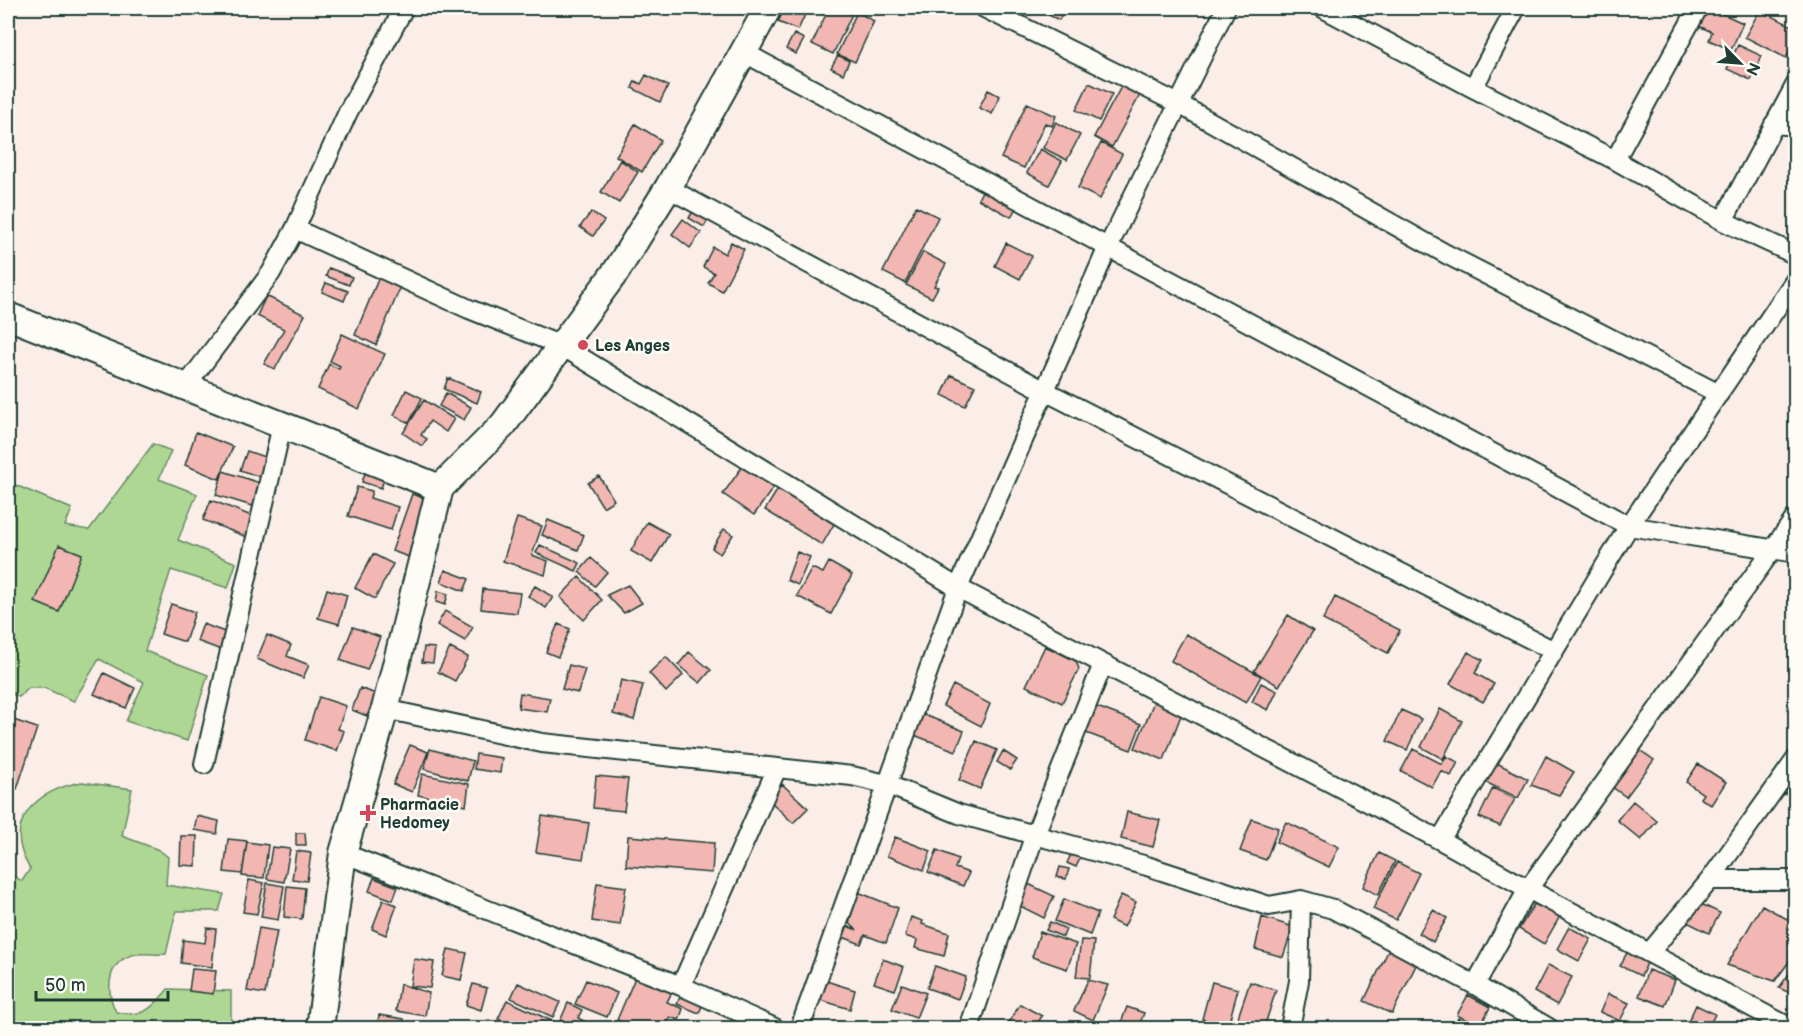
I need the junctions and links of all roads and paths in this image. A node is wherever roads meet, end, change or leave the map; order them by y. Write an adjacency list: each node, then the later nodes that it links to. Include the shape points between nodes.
1 (404, 8): 17 (street, via 348,112)
2 (768, 8): 8 (street)
3 (984, 8): 11 (street)
4 (1226, 8): 11 (street)
5 (1323, 8): 10 (street)
6 (1516, 8): 10 (street)
7 (1698, 8): 14 (street)
8 (742, 52): 15 (street); 18 (street)
9 (1796, 84): 12 (street)
10 (1473, 88): 14 (street)
11 (1179, 104): 18 (street); 25 (street, via 1446,254)
12 (1774, 124): 13 (street); 16 (street)
13 (1796, 126)
14 (1615, 160): 16 (street)
15 (668, 188): 22 (street, via 617,270); 24 (street)
16 (1724, 221): 19 (street)
17 (295, 229): 22 (street, via 469,309); 23 (street, via 271,273)
18 (1108, 247): 24 (street); 29 (street)
19 (1796, 255)
20 (1796, 279): 25 (street)
21 (8, 316): 23 (street)
22 (562, 346): 27 (street, via 503,426); 32 (street)
23 (186, 386): 26 (street)
24 (1043, 390): 32 (street); 33 (street)
25 (1719, 394): 29 (street)
26 (282, 425): 27 (street); 37 (street)
27 (441, 488): 35 (street)
28 (1796, 517): 30 (street)
29 (1629, 526): 30 (street); 33 (street)
30 (1773, 549): 31 (street); 45 (street)
31 (1796, 553)
32 (958, 588): 34 (street); 39 (street)
33 (1554, 651): 41 (street)
34 (1103, 664): 40 (street); 41 (street)
35 (385, 709): 38 (street, via 542,743); 42 (street)
36 (1796, 759): 43 (street)
37 (204, 764)
38 (777, 768): 39 (street); 49 (street)
39 (886, 784): 40 (street, via 959,814); 52 (street)
40 (1034, 837): 46 (street, via 1147,866 1269,906); 53 (street)
41 (1440, 840): 45 (street)
42 (343, 853): 49 (street); 50 (street)
43 (1710, 880): 44 (street); 47 (street)
44 (1796, 880)
45 (1528, 889): 47 (street); 48 (street)
46 (1301, 900): 48 (street, via 1333,909); 54 (street, via 1299,981)
47 (1650, 952): 56 (street)
48 (1475, 985): 55 (street)
49 (681, 986): 51 (street)
50 (320, 1029)
51 (776, 1029)
52 (800, 1029)
53 (969, 1029)
54 (1290, 1029)
55 (1549, 1029)
56 (1791, 1029)

